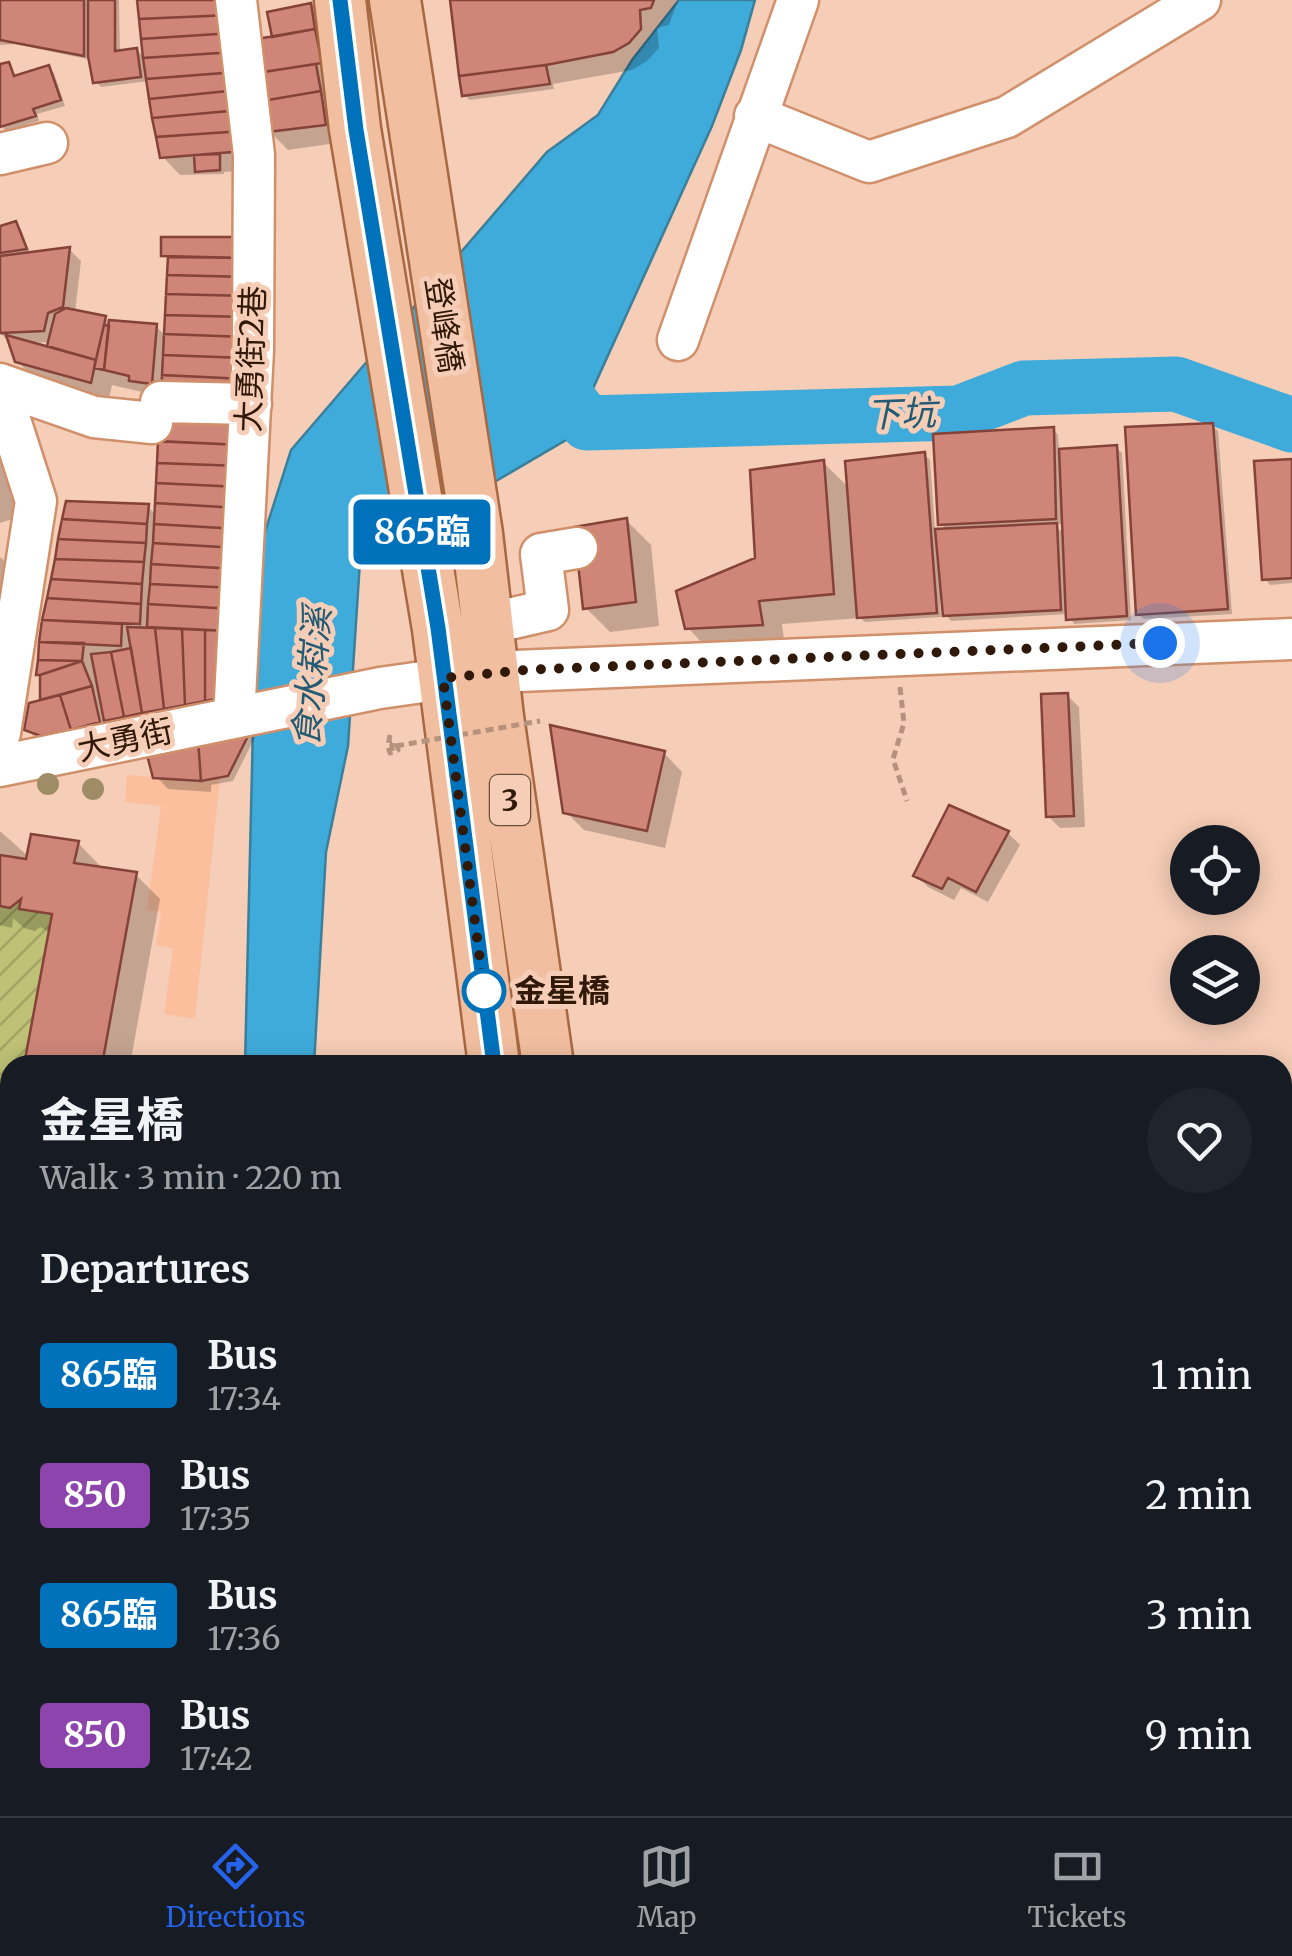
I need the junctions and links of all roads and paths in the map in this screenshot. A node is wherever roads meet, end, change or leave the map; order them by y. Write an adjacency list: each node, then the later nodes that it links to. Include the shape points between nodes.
1 (236, 0): 11 (street, 大勇街2巷, via 254,155)
2 (340, 0): 17 (main road, 登峰橋 / 3)
3 (395, 0): 15 (main road, 登峰橋 / 3)
4 (798, 0): 6 (street)
5 (1200, 0): 6 (street, via 1008,117 870,162)
6 (755, 116): 9 (street)
7 (47, 143): 8 (street)
8 (0, 154)
9 (678, 340)
10 (0, 386): 11 (street, via 94,417); 12 (street)
11 (251, 404): 18 (street, 大勇街2巷)
12 (8, 438): 20 (street, via 36,501)
13 (576, 548): 15 (street, via 541,554 548,610)
14 (1292, 640): 16 (street)
15 (491, 648): 16 (street); 17 (street); 25 (main road, 3)
16 (896, 654): 23 (path, via 904,723 893,759)
17 (443, 678): 18 (street); 24 (main road, 3)
18 (242, 716): 22 (street, 大勇街)
19 (540, 720): 21 (path, bridge, via 396,746 392,750 392,743 397,743 398,750 390,753)
20 (0, 733)
21 (390, 735)
22 (0, 766)
23 (907, 801)
24 (493, 1055)
25 (547, 1055)

